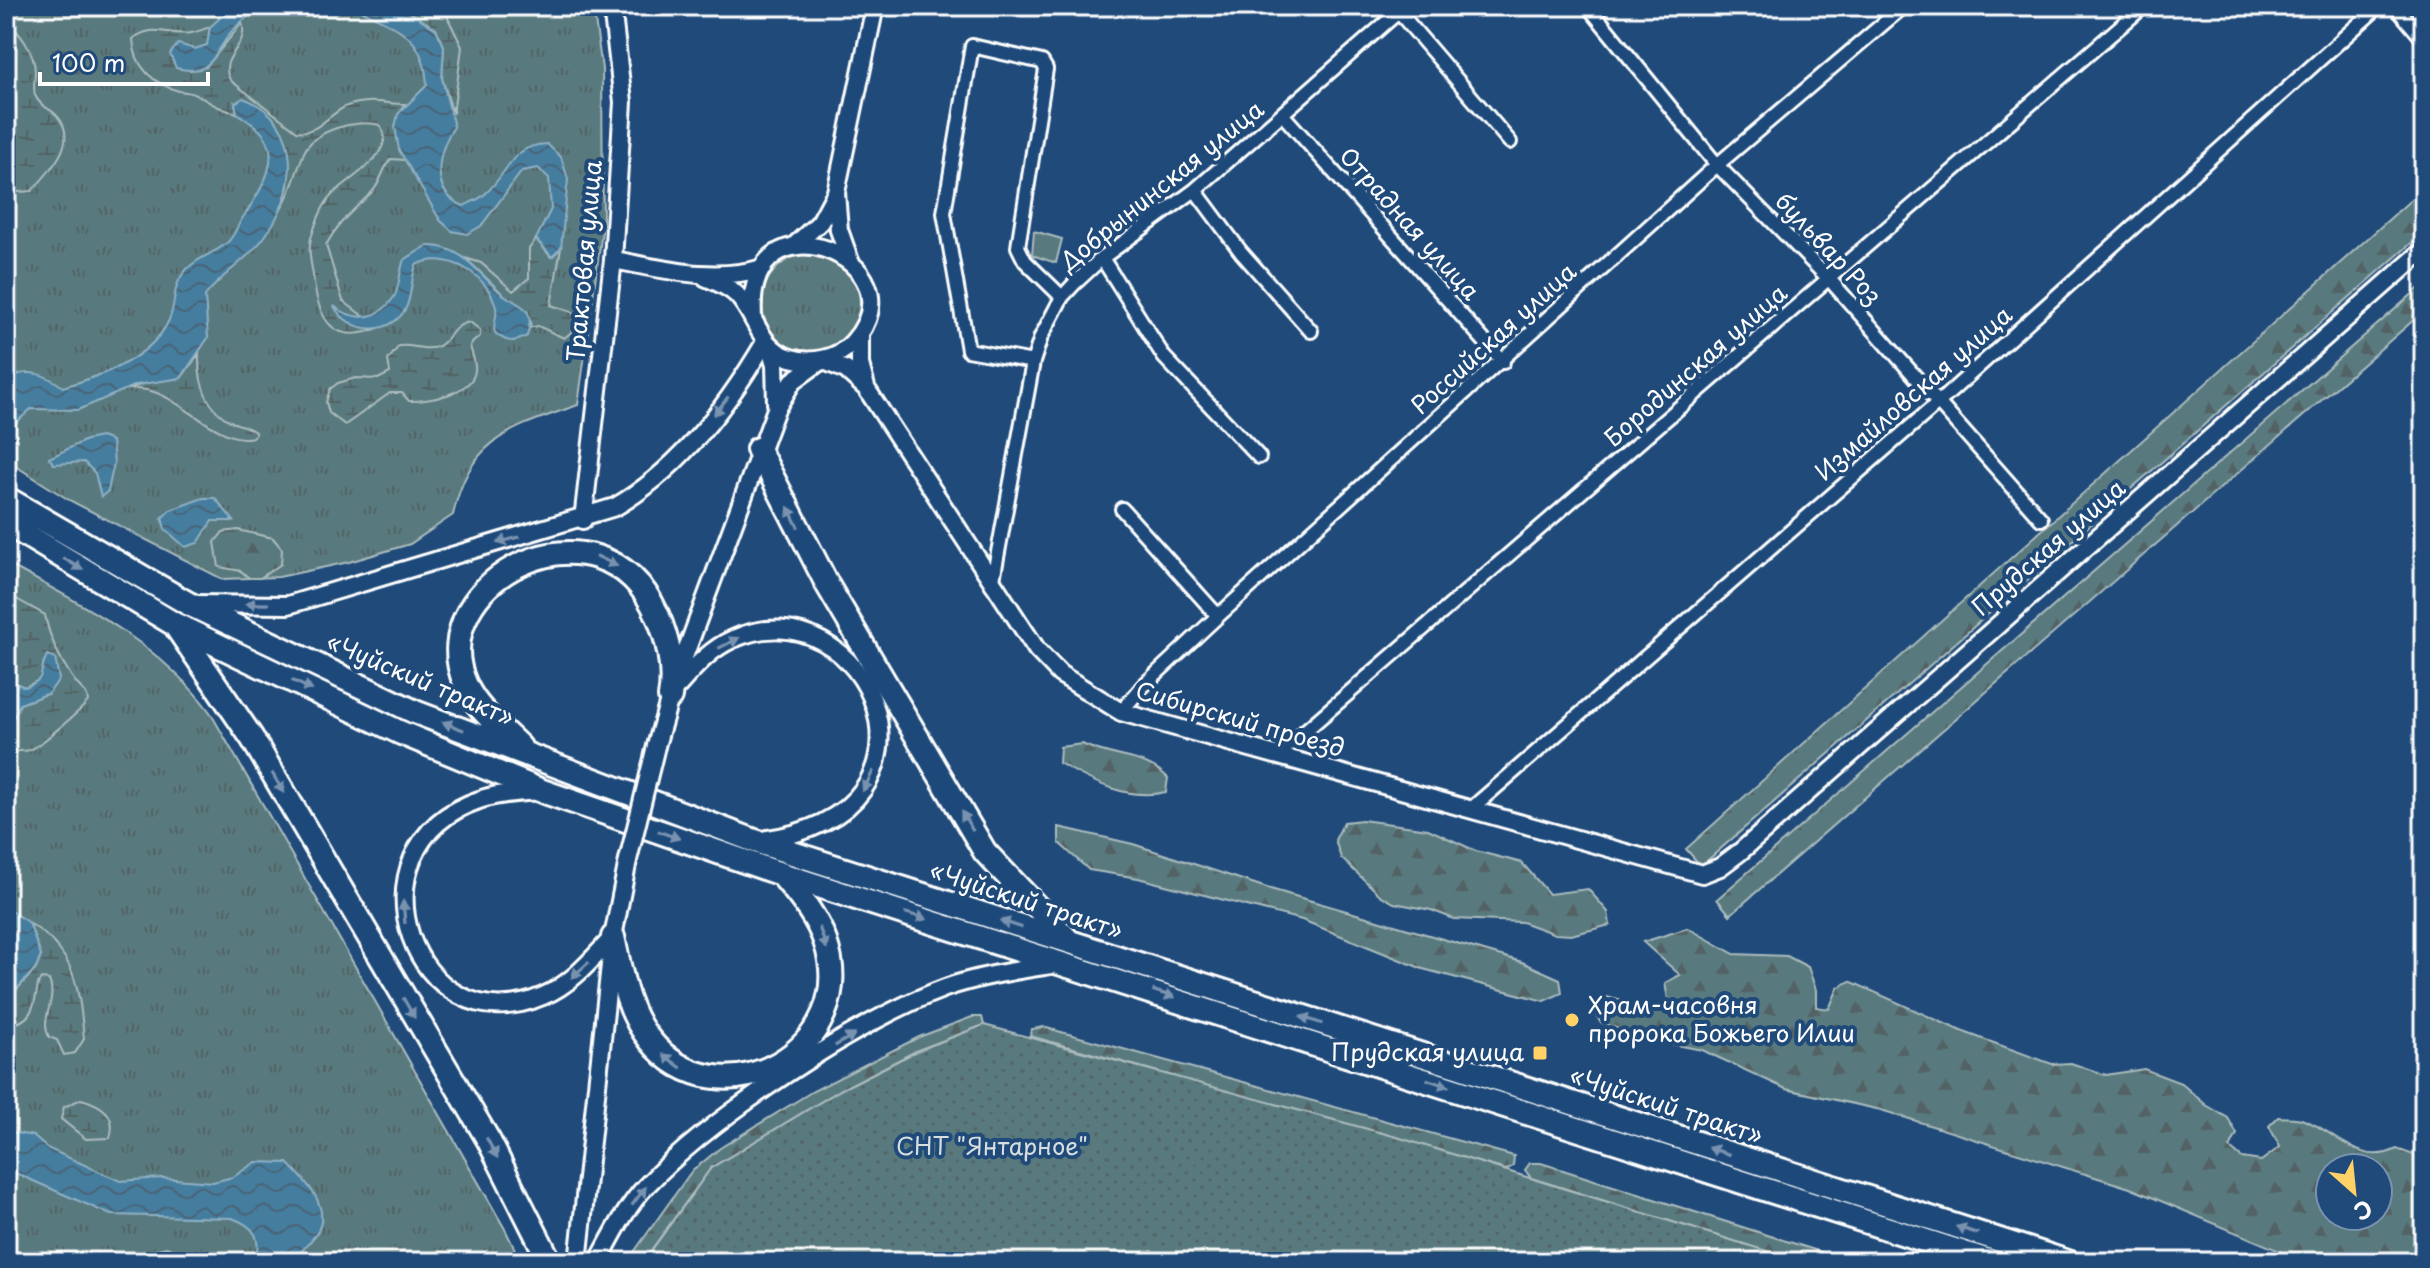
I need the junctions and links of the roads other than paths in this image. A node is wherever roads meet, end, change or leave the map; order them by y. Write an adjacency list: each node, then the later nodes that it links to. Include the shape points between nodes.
1 (612, 6): 18 (street, Трактовая улица, via 623,102)
2 (875, 6): 14 (street)
3 (1588, 6): 12 (street, бульвар Роз)
4 (1904, 6): 12 (street, Российская улица)
5 (2144, 6): 22 (street, Бородинская улица)
6 (2379, 6): 32 (street, Измайловская улица)
7 (2395, 6): 9 (street)
8 (1402, 9): 10 (street, Добрынинская улица); 11 (street)
9 (2424, 40)
10 (1283, 115): 13 (street, Добрынинская улица); 30 (street, Отрадная улица)
11 (1510, 142)
12 (1717, 165): 22 (street, бульвар Роз); 30 (street, Российская улица)
13 (1195, 190): 17 (street, Добрынинская улица); 25 (street)
14 (836, 192): 15 (street, via 820,222); 19 (street, via 839,230)
15 (792, 247): 19 (street, via 823,246); 20 (street)
16 (2424, 250): 53 (street, Прудская улица, via 1740,852)
17 (1102, 258): 23 (street, Добрынинская улица); 35 (street, via 1164,357)
18 (613, 260): 21 (street); 39 (street, Трактовая улица)
19 (850, 261): 26 (street, via 867,295)
20 (763, 268): 21 (street); 24 (street, via 753,290)
21 (705, 277): 24 (street, via 733,291)
22 (1830, 280): 32 (street, бульвар Роз); 48 (street, Бородинская улица)
23 (1062, 297): 29 (street, Добрынинская улица); 29 (street, via 1018,247 1046,69 1042,62 972,46 944,213 968,350)
24 (753, 317): 27 (street)
25 (1311, 331)
26 (860, 333): 28 (street, via 842,351); 31 (street, Сибирский проезд)
27 (767, 344): 28 (street, via 790,358); 33 (street, via 776,375); 39 (street, one-way to 39, via 667,470 633,497)
28 (822, 360): 31 (street, Сибирский проезд, via 846,370); 33 (street, via 793,381)
29 (1033, 362): 41 (street, Добрынинская улица)
30 (1503, 362): 43 (street, Российская улица)
31 (866, 388): 41 (street, Сибирский проезд)
32 (1938, 403): 38 (street, бульвар Роз); 50 (street, Измайловская улица)
33 (776, 409): 34 (street)
34 (758, 449): 45 (street); 55 (highway, one-way to 34, via 985,852 828,586)
35 (1259, 457)
36 (6, 498): 42 (highway, «Чуйский тракт»)
37 (1122, 509): 43 (street)
38 (2041, 519)
39 (583, 520): 42 (street, one-way to 42, via 288,605)
40 (6, 523): 44 (highway, «Чуйский тракт», one-way to 44)
41 (992, 585): 46 (street, Сибирский проезд, via 1060,674)
42 (189, 604): 47 (highway, «Чуйский тракт», one-way to 42, via 415,712)
43 (1218, 616): 46 (street, Российская улица)
44 (174, 624): 49 (highway, «Чуйский тракт», one-way to 49, via 399,732); 56 (highway, one-way to 56, via 252,738 489,1141)
45 (671, 695): 47 (highway, one-way to 45, via 471,695 458,651 465,622 481,595 491,582 523,563 583,552 631,573 663,626); 51 (street, one-way to 51, via 703,658 731,640 761,630 787,630 815,639 852,663 863,680 873,700 879,740 873,772 860,798 817,828); 54 (street, bridge)
46 (1121, 712): 48 (street, Сибирский проезд)
47 (526, 754): 51 (highway, «Чуйский тракт»)
48 (1276, 756): 50 (street, Сибирский проезд)
49 (542, 791): 52 (highway, «Чуйский тракт», one-way to 52); 54 (street, one-way to 49, via 563,985 514,1005 482,1002 456,992 436,979 418,956 402,907 412,859 424,835 479,800)
50 (1472, 808): 53 (street, Сибирский проезд)
51 (755, 841): 55 (highway, «Чуйский тракт», one-way to 51)
52 (781, 874): 54 (highway, one-way to 54, via 808,907 826,943 830,999 807,1042 759,1072 702,1076 662,1053 629,1003); 55 (highway, «Чуйский тракт», one-way to 55)
53 (1702, 874)
54 (613, 937): 57 (street)
55 (1070, 953): 58 (street, one-way to 55, via 645,1187 800,1066 945,988); 59 (highway, «Чуйский тракт», one-way to 59); 60 (highway, «Чуйский тракт», one-way to 55)
56 (550, 1262)
57 (578, 1262)
58 (598, 1262)
59 (1992, 1262)
60 (2068, 1262)

